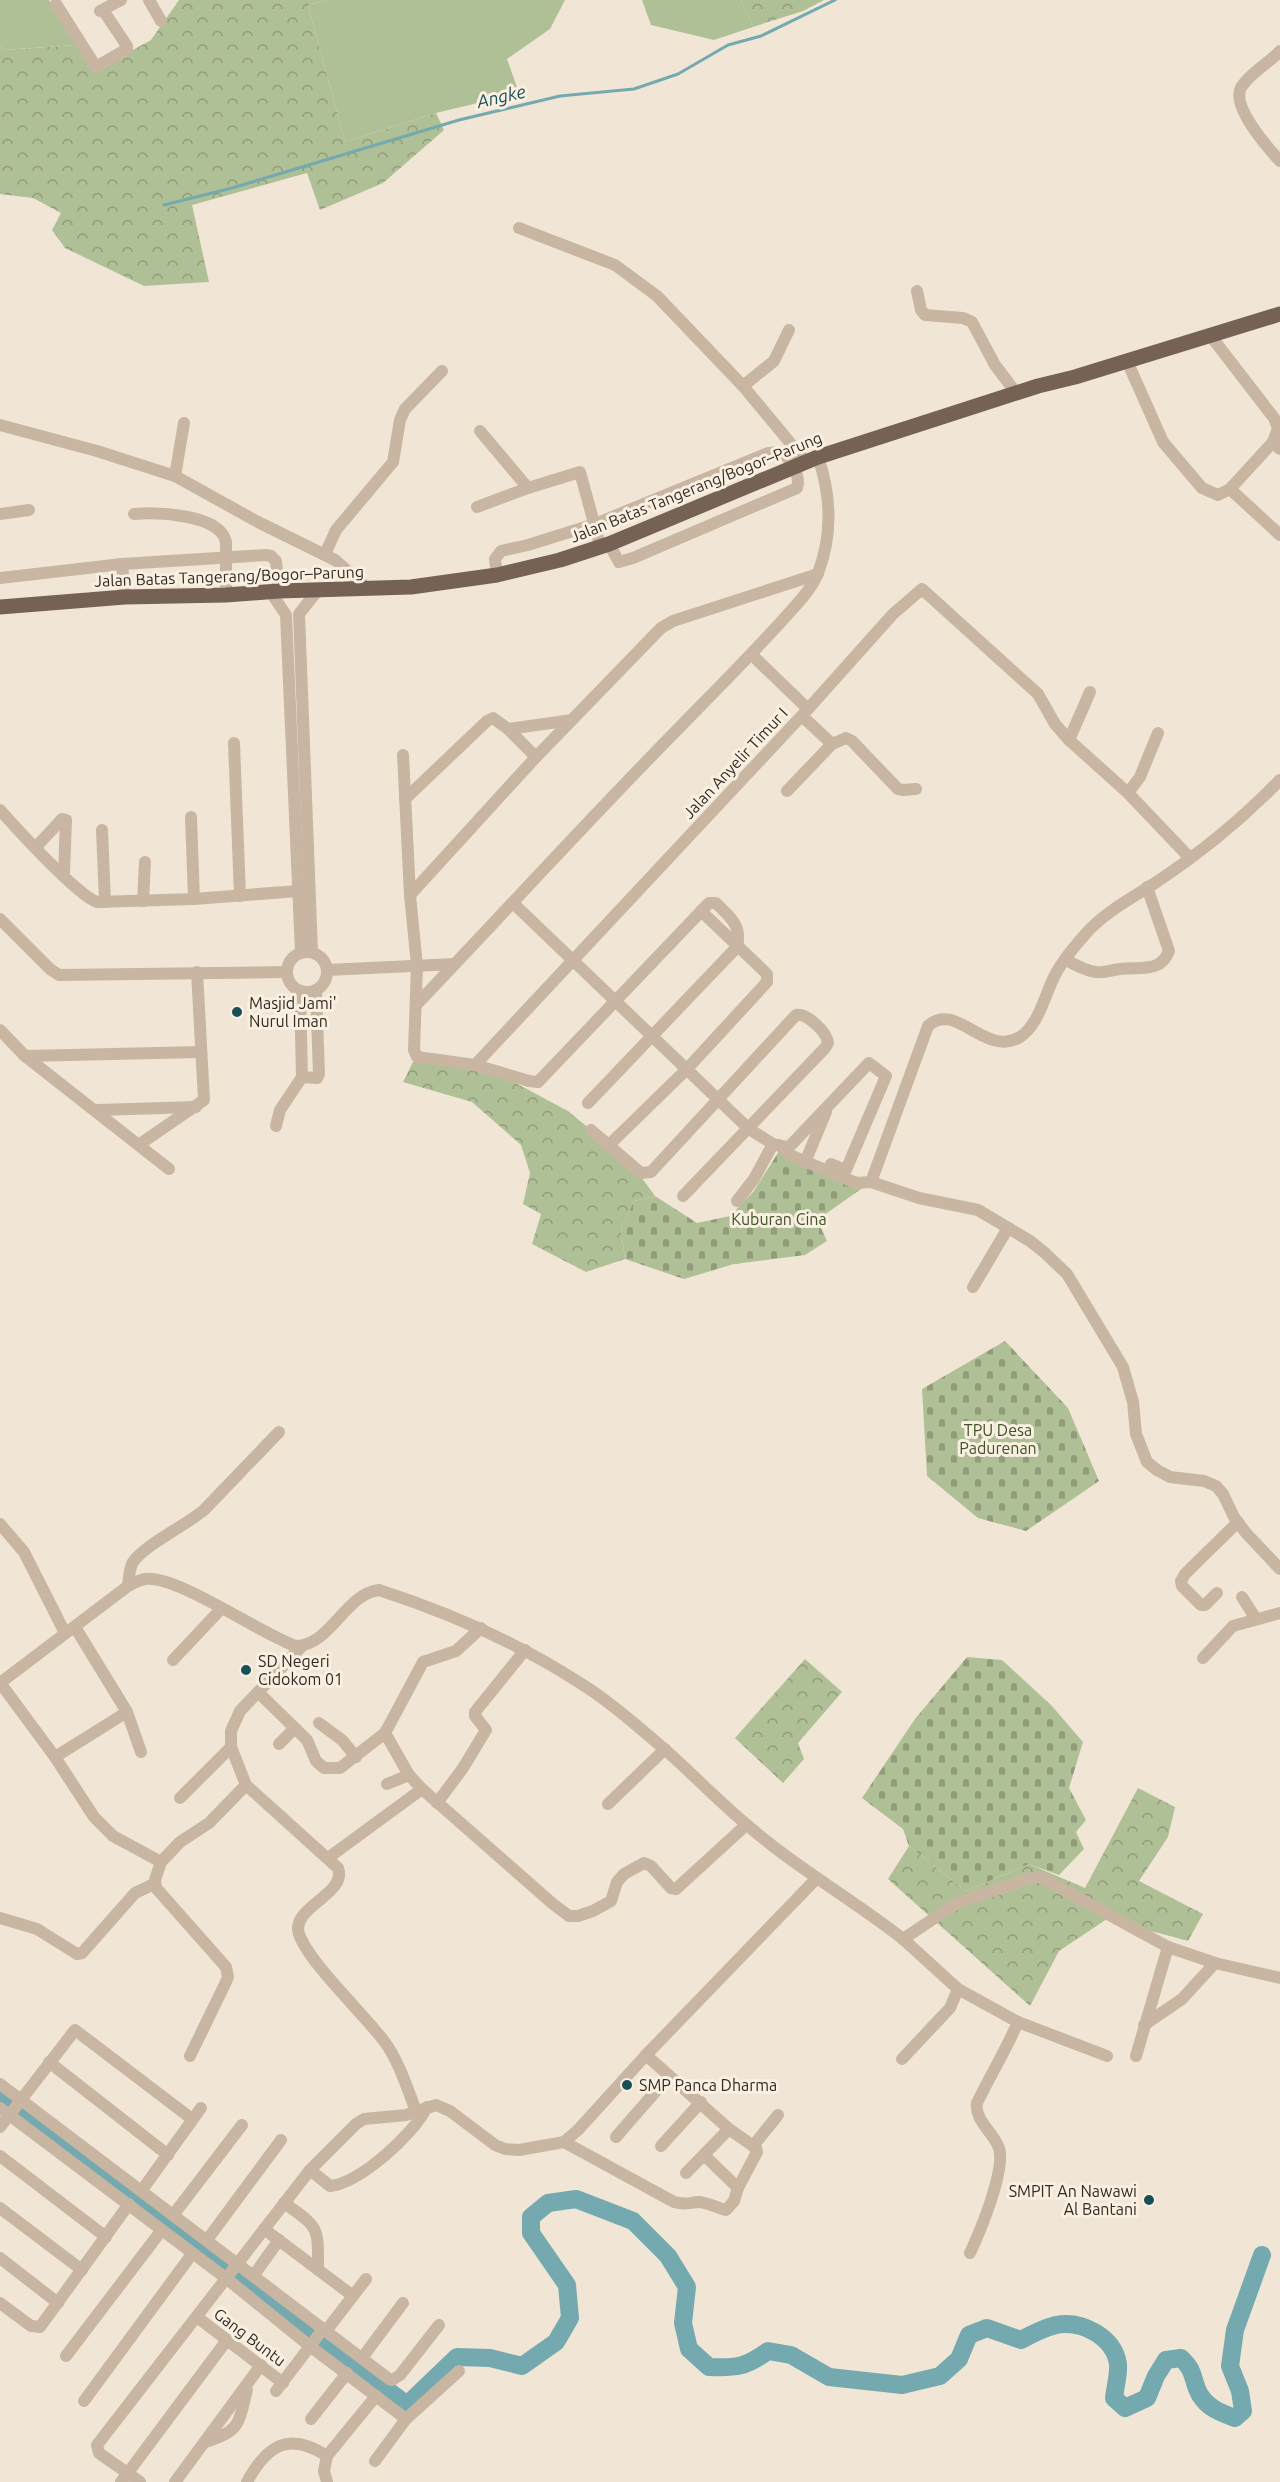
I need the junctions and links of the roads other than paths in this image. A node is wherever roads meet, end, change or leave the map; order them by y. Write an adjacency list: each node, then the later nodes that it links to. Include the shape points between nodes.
1 (121, 0): 3 (street, via 102,11 127,49 96,67)
2 (149, 0): 4 (street)
3 (56, 4)
4 (161, 21)
5 (1280, 51): 6 (street, via 1243,84 1239,95 1252,127)
6 (1280, 161)
7 (519, 228): 14 (street, via 615,265 657,296)
8 (917, 291): 15 (street, via 925,315 972,321 995,365)
9 (1280, 314): 11 (main road, Jalan Batas Tangerang/Bogor–Parung)
10 (789, 330): 14 (street, via 774,361)
11 (1210, 335): 12 (main road, Jalan Batas Tangerang/Bogor–Parung); 19 (street, via 1274,418 1278,428)
12 (1126, 362): 15 (main road, Jalan Batas Tangerang/Bogor–Parung); 23 (street, via 1163,442 1203,488 1218,495)
13 (442, 371): 31 (street, via 405,409 393,462 343,521)
14 (743, 386): 20 (street)
15 (1017, 394): 20 (main road, Jalan Batas Tangerang/Bogor–Parung)
16 (184, 423): 21 (street)
17 (0, 425): 21 (street)
18 (480, 431): 22 (street)
19 (1276, 446): 23 (street)
20 (806, 462): 28 (street, via 768,453); 30 (main road, Jalan Batas Tangerang/Bogor–Parung); 30 (street, via 797,488 633,558 618,562); 34 (street, via 828,493)
21 (175, 476): 31 (street)
22 (528, 488): 24 (street); 28 (street, via 579,472)
23 (1230, 489): 29 (street)
24 (477, 507)
25 (29, 510): 26 (street)
26 (0, 514)
27 (134, 514): 32 (street, via 155,512 208,523 225,535)
28 (595, 524): 30 (street); 35 (street, via 501,551 495,559)
29 (1280, 536)
30 (605, 544): 35 (main road, Jalan Batas Tangerang/Bogor–Parung)
31 (325, 554): 37 (street)
32 (225, 557): 33 (street); 39 (street, via 271,556 276,561); 40 (street)
33 (122, 564): 36 (street); 41 (street)
34 (818, 574): 44 (street, via 801,600); 47 (street, via 661,628)
35 (497, 575): 37 (main road, Jalan Batas Tangerang/Bogor–Parung)
36 (0, 578)
37 (368, 589): 38 (main road, Jalan Batas Tangerang/Bogor–Parung)
38 (318, 590): 39 (main road, Jalan Batas Tangerang/Bogor–Parung); 43 (street)
39 (274, 591): 40 (main road, Jalan Batas Tangerang/Bogor–Parung); 43 (street)
40 (226, 595): 41 (main road, Jalan Batas Tangerang/Bogor–Parung)
41 (125, 597): 42 (main road, Jalan Batas Tangerang/Bogor–Parung)
42 (0, 607)
43 (293, 615): 68 (street); 78 (street)
44 (751, 654): 46 (street); 74 (street, via 596,812)
45 (1090, 692): 50 (street)
46 (805, 712): 50 (street, Jalan Anyelir Timur I, via 893,614 922,589 1038,694); 52 (street); 80 (street, Jalan Anyelir Timur I)
47 (572, 720): 48 (street); 54 (street)
48 (508, 729): 54 (street); 59 (street, via 497,719 487,721)
49 (1158, 733): 58 (street, via 1140,777)
50 (1069, 740): 58 (street)
51 (234, 743): 70 (street)
52 (832, 744): 56 (street, via 846,738 895,787); 57 (street)
53 (403, 755): 59 (street)
54 (536, 757): 69 (street)
55 (1280, 780): 64 (street, via 1223,834)
56 (916, 789)
57 (788, 791)
58 (1128, 793): 64 (street)
59 (405, 800): 69 (street)
60 (5, 809): 63 (street)
61 (190, 817): 71 (street)
62 (102, 830): 73 (street)
63 (36, 847): 66 (street); 66 (street, via 62,819 66,820)
64 (1189, 857): 67 (street)
65 (145, 862): 72 (street)
66 (64, 874): 73 (street, via 89,898)
67 (1147, 887): 79 (street, via 1090,929); 79 (street, via 1169,951 1160,963 1147,969 1101,973)
68 (298, 891): 70 (street); 78 (street)
69 (410, 895): 82 (street)
70 (240, 896): 71 (street)
71 (194, 899): 72 (street)
72 (143, 900): 73 (street)
73 (105, 902)
74 (513, 904): 80 (street); 81 (street)
75 (701, 911): 77 (street); 77 (street, via 711,901 716,903 737,927); 88 (street)
76 (0, 920): 84 (street, via 59,975)
77 (737, 947): 91 (street); 95 (street, via 767,974 767,982)
78 (307, 952): 83 (street, via 323,959); 85 (street, via 290,960)
79 (1066, 960): 110 (street, via 1029,1029 1017,1038 998,1042 944,1018 928,1026)
80 (572, 961): 88 (street); 94 (street, Jalan Anyelir Timur I)
81 (455, 964): 82 (street); 89 (street)
82 (417, 966): 83 (street); 89 (street)
83 (327, 970): 87 (street, via 325,982)
84 (197, 972): 85 (street); 92 (street)
85 (286, 972): 86 (street, via 293,987)
86 (300, 991): 87 (street); 96 (street)
87 (315, 991): 96 (street, via 319,1074)
88 (616, 1002): 91 (street); 94 (street, via 538,1082)
89 (416, 1005): 94 (street, via 415,1055)
90 (0, 1030): 93 (street)
91 (651, 1035): 95 (street); 98 (street)
92 (200, 1052): 93 (street); 100 (street, via 204,1100)
93 (26, 1056): 101 (street)
94 (475, 1065)
95 (687, 1069): 97 (street); 106 (street)
96 (302, 1077): 102 (street, via 280,1110)
97 (718, 1100): 103 (street); 103 (street, via 796,1015 804,1015 826,1035 828,1043); 106 (street, via 647,1174)
98 (588, 1103)
99 (830, 1103): 107 (street); 108 (street); 108 (street, via 867,1064 885,1074 846,1170)
100 (197, 1107): 101 (street); 105 (street)
101 (97, 1110): 105 (street)
102 (276, 1125)
103 (749, 1129): 107 (street); 111 (street)
104 (591, 1130): 106 (street)
105 (140, 1144): 109 (street)
106 (608, 1146)
107 (780, 1146): 108 (street); 110 (street, via 790,1155 856,1183); 112 (street)
108 (808, 1155)
109 (169, 1169)
110 (872, 1182): 113 (street, via 919,1198 978,1210)
111 (683, 1196)
112 (737, 1201)
113 (1008, 1228): 114 (street); 116 (street, via 1045,1253 1067,1274 1113,1349 1129,1384 1136,1434 1147,1462 1170,1477 1216,1486)
114 (973, 1287)
115 (279, 1432): 119 (street, via 204,1510 134,1562)
116 (1238, 1522): 118 (street); 120 (street, via 1181,1581 1201,1605)
117 (0, 1524): 126 (street, via 24,1552)
118 (1280, 1569)
119 (128, 1586): 122 (street, via 145,1579 158,1580 185,1589); 126 (street)
120 (1217, 1593)
121 (1242, 1597): 124 (street)
122 (221, 1609): 127 (street, via 292,1645); 130 (street)
123 (1280, 1613): 124 (street)
124 (1256, 1619): 129 (street, via 1233,1626)
125 (481, 1628): 127 (street, via 375,1591 355,1603 311,1643); 128 (street); 138 (street, via 456,1651 423,1662)
126 (70, 1630): 131 (street); 135 (street)
127 (302, 1646): 132 (street)
128 (525, 1650): 141 (street, via 582,1684); 150 (street, via 475,1712 486,1730)
129 (1203, 1658)
130 (173, 1660)
131 (0, 1684): 133 (street)
132 (258, 1692): 137 (street); 140 (street, via 234,1720)
133 (10, 1698): 134 (street); 143 (street)
134 (0, 1708)
135 (127, 1712): 142 (street); 143 (street)
136 (319, 1723): 144 (street, via 342,1740)
137 (295, 1728): 139 (street); 144 (street, via 311,1744 316,1761 324,1768 340,1768)
138 (384, 1733): 144 (street); 145 (street)
139 (279, 1744)
140 (231, 1748): 147 (street); 149 (street)
141 (664, 1749): 151 (street); 152 (street)
142 (141, 1752)
143 (55, 1757): 154 (street, via 102,1826)
144 (356, 1757)
145 (409, 1775): 146 (street); 148 (street)
146 (387, 1784)
147 (246, 1785): 153 (street); 154 (street, via 209,1823 180,1842)
148 (422, 1789): 150 (street); 153 (street)
149 (180, 1798)
150 (437, 1803): 152 (street, via 569,1916 584,1915 610,1900 619,1878 644,1863 676,1889)
151 (608, 1804)
152 (746, 1825): 155 (street)
153 (328, 1858): 176 (street, via 338,1868 339,1877 303,1915 298,1933 320,1966 386,2043)
154 (161, 1862): 156 (street)
155 (817, 1878): 158 (street); 165 (street)
156 (154, 1884): 157 (street, via 135,1893 82,1953 77,1954 37,1929); 166 (street, via 228,1971)
157 (0, 1918)
158 (903, 1939): 159 (street, via 957,1903 1041,1877); 162 (street)
159 (1168, 1947): 160 (street); 164 (street)
160 (1215, 1963): 161 (street); 164 (street, via 1182,1999)
161 (1280, 1978)
162 (958, 1989): 163 (street); 169 (street, via 950,2008)
163 (1018, 2022): 167 (street); 204 (street, via 976,2109 1001,2158 989,2208)
164 (1144, 2025): 168 (street)
165 (646, 2055): 171 (street); 185 (street)
166 (190, 2056)
167 (1107, 2056)
168 (1136, 2056)
169 (902, 2059)
170 (49, 2062): 173 (street); 179 (street, via 73,2031 78,2030); 188 (street)
171 (669, 2076): 174 (street); 183 (street)
172 (0, 2084): 173 (street)
173 (21, 2098): 177 (street); 194 (street)
174 (701, 2102): 182 (street); 186 (street)
175 (201, 2108): 179 (street)
176 (422, 2109): 185 (street, via 443,2107 505,2150); 191 (street, via 397,2117 364,2119); 191 (street, via 419,2121 402,2139 352,2180 330,2186)
177 (5, 2111): 181 (street); 196 (street)
178 (778, 2115): 187 (street)
179 (192, 2119): 188 (street)
180 (242, 2125): 198 (street)
181 (0, 2127)
182 (729, 2129): 187 (street); 189 (street)
183 (616, 2138)
184 (282, 2140): 202 (street)
185 (564, 2142): 193 (street, via 685,2206 696,2202 726,2210)
186 (661, 2146)
187 (753, 2146): 193 (street, via 755,2158)
188 (168, 2155): 194 (street)
189 (704, 2155): 192 (street); 193 (street)
190 (0, 2156): 201 (street)
191 (310, 2170): 195 (street)
192 (686, 2173)
193 (738, 2188)
194 (142, 2190): 198 (street)
195 (284, 2203): 199 (street); 209 (street, via 318,2232)
196 (129, 2204): 200 (street); 201 (street)
197 (0, 2208): 208 (street)
198 (174, 2214): 202 (street)
199 (264, 2229): 203 (street); 207 (street)
200 (161, 2231): 205 (street); 222 (street)
201 (106, 2237): 208 (street)
202 (207, 2240): 207 (street)
203 (279, 2240): 209 (street); 210 (street)
204 (970, 2253)
205 (192, 2254): 211 (street); 228 (street)
206 (0, 2258): 215 (street)
207 (238, 2263): 210 (street); 211 (street)
208 (82, 2270): 215 (street)
209 (318, 2270): 213 (street)
210 (254, 2275): 219 (street)
211 (227, 2279): 217 (street); 221 (street)
212 (366, 2279): 213 (street)
213 (353, 2296): 219 (street)
214 (0, 2303): 215 (street, via 36,2328 44,2324)
215 (58, 2303)
216 (403, 2303): 223 (street)
217 (197, 2317): 220 (street, Gang Buntu); 233 (street, via 98,2445 99,2453)
218 (439, 2325): 223 (street, via 397,2378 389,2379)
219 (324, 2330): 221 (street); 223 (street)
220 (228, 2340): 224 (street, Gang Buntu); 233 (street)
221 (313, 2344): 224 (street, Gang Buntu, via 280,2387); 226 (street)
222 (66, 2356)
223 (362, 2358)
224 (261, 2365): 235 (street, via 249,2383 236,2427 226,2436 206,2442)
225 (459, 2371): 230 (street)
226 (347, 2373): 227 (street); 229 (street)
227 (376, 2396): 230 (street); 231 (street)
228 (84, 2401)
229 (311, 2419)
230 (406, 2419): 232 (street)
231 (327, 2456): 236 (street, via 302,2443 274,2448 262,2457); 237 (street)
232 (375, 2461)
233 (124, 2478): 234 (street)
234 (140, 2482)
235 (175, 2482)
236 (247, 2482)
237 (327, 2482)

